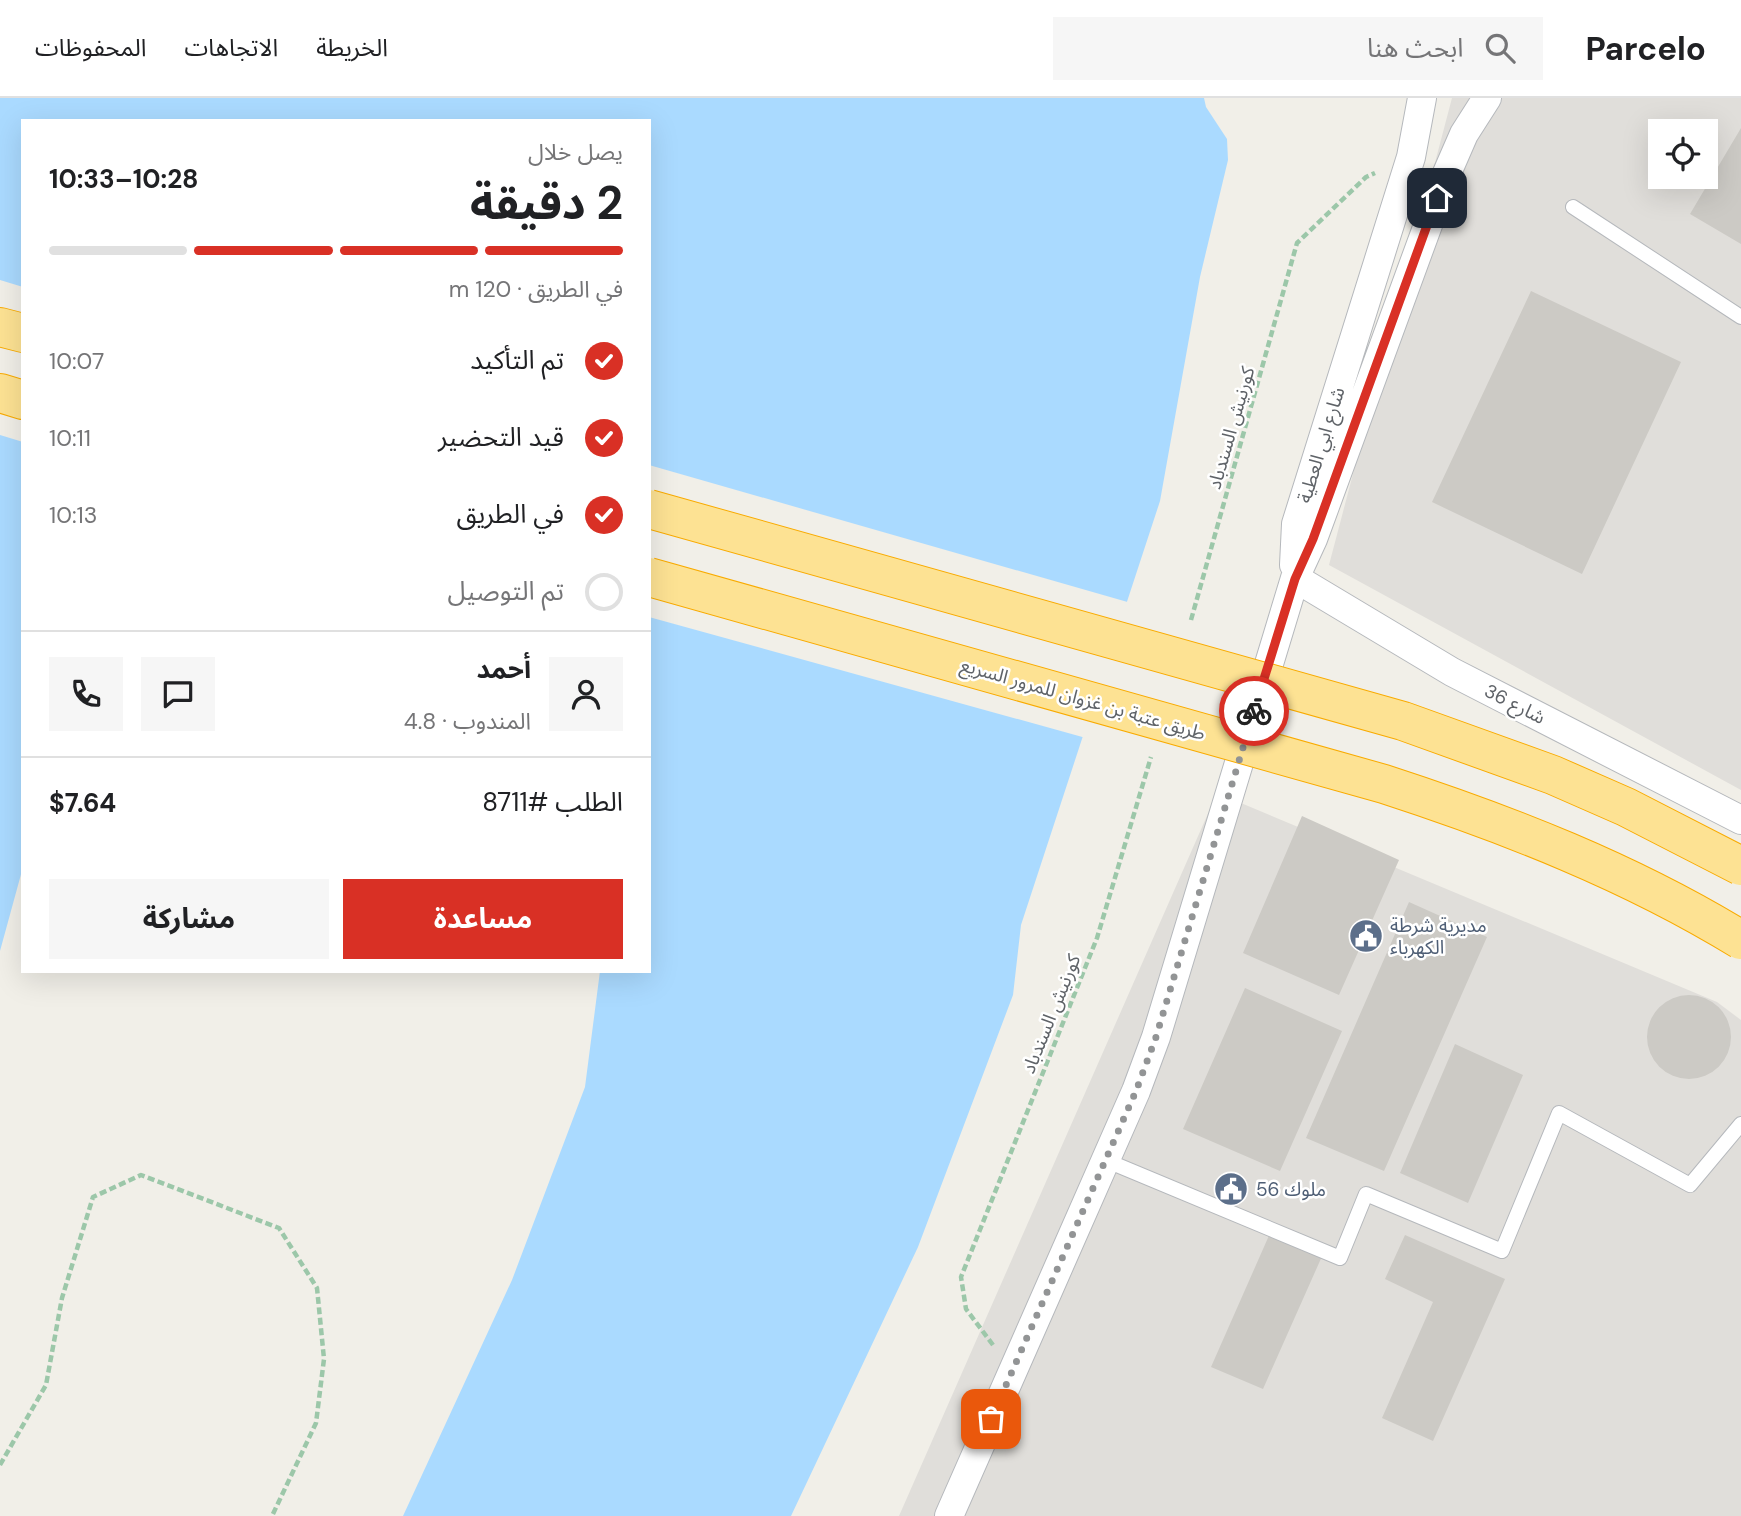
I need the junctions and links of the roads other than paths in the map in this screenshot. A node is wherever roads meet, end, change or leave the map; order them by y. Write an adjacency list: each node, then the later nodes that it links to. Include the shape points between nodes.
1 (1422, 98): 11 (street, شارع ابي العطية, via 1411,157 1296,524)
2 (1487, 98): 11 (street, شارع ابي العطية, via 1447,173)
3 (1573, 207): 4 (lane)
4 (1741, 317)
5 (0, 327): 6 (highway)
6 (21, 332)
7 (0, 393): 8 (highway)
8 (21, 399)
9 (651, 510): 13 (highway, bridge, via 1403,721 1565,780)
10 (651, 578): 14 (highway, طريق عتبة بن غزوان للمرور السريع, bridge, via 1456,807 1597,865)
11 (1295, 579): 12 (street, شارع 36, via 1452,672); 16 (street, via 1156,1037)
12 (1741, 820)
13 (1741, 866)
14 (1741, 940)
15 (1741, 1124): 16 (lane, via 1690,1185 1559,1113 1502,1251 1366,1194 1340,1258)
16 (1105, 1160): 17 (street)
17 (949, 1516)

